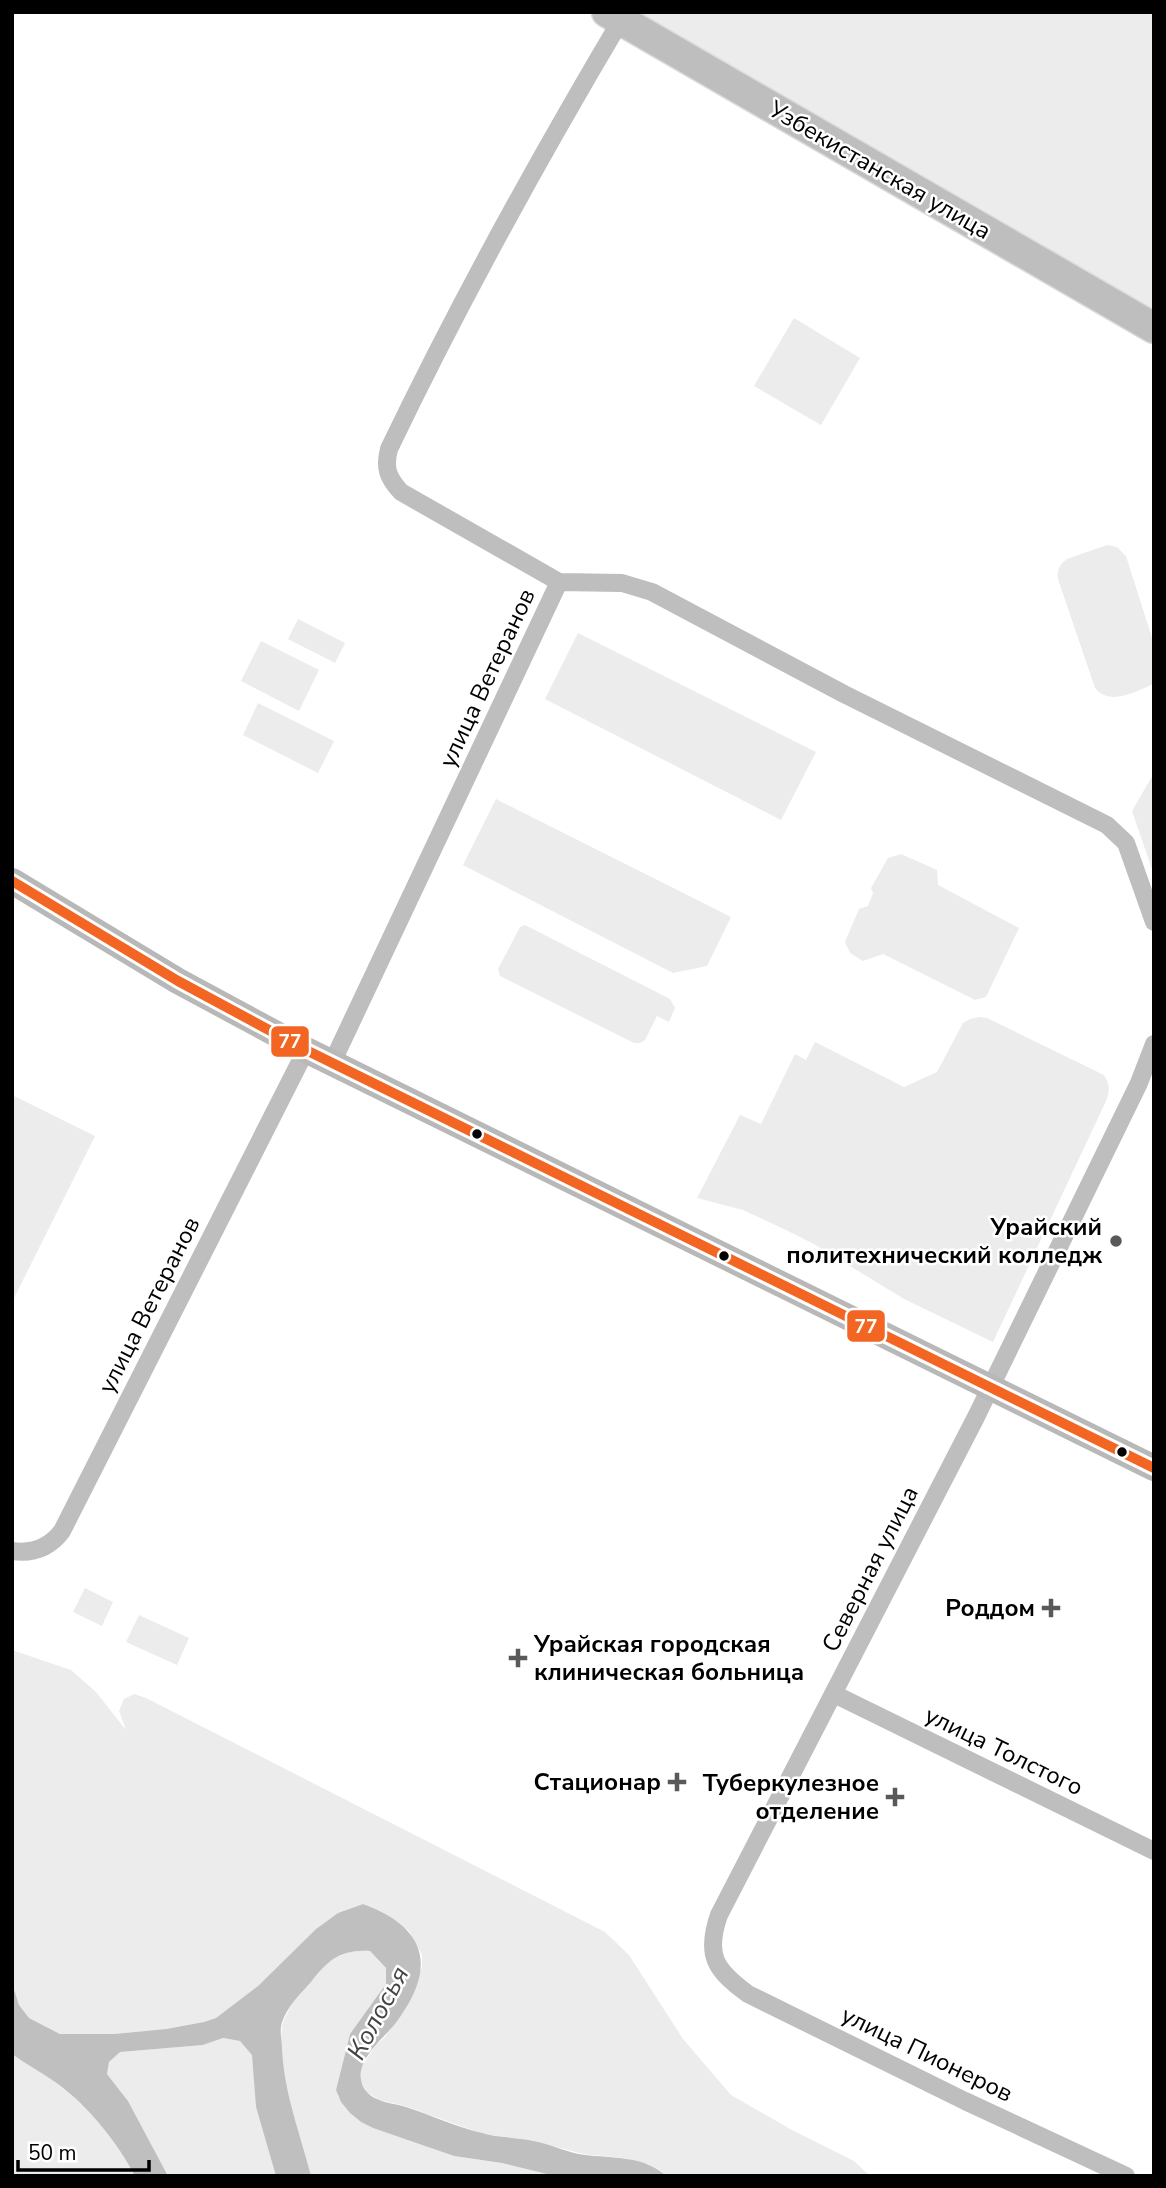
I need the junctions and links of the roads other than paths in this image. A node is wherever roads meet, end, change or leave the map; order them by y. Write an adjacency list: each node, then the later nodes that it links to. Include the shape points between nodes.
1 (614, 16): 2 (main road, Узбекистанская улица); 3 (street, улица Ветеранов, via 464,299 387,459 390,481 401,492)
2 (1154, 328)
3 (559, 582): 5 (street, via 622,583 652,592 1107,825 1126,843); 8 (street, улица Ветеранов)
4 (12, 881): 7 (main road)
5 (1154, 922)
6 (1154, 1044): 9 (street, Северная улица)
7 (306, 1050): 8 (main road); 11 (street, улица Ветеранов, via 62,1531 44,1547)
8 (332, 1063): 9 (main road)
9 (991, 1387): 10 (main road); 12 (street, Северная улица)
10 (1154, 1468)
11 (12, 1551)
12 (834, 1694): 13 (street, улица Толстого); 14 (street, Северная улица, via 719,1915 712,1934)
13 (1154, 1852)
14 (717, 1963): 15 (street, улица Пионеров, via 748,1994)
15 (1126, 2176)

